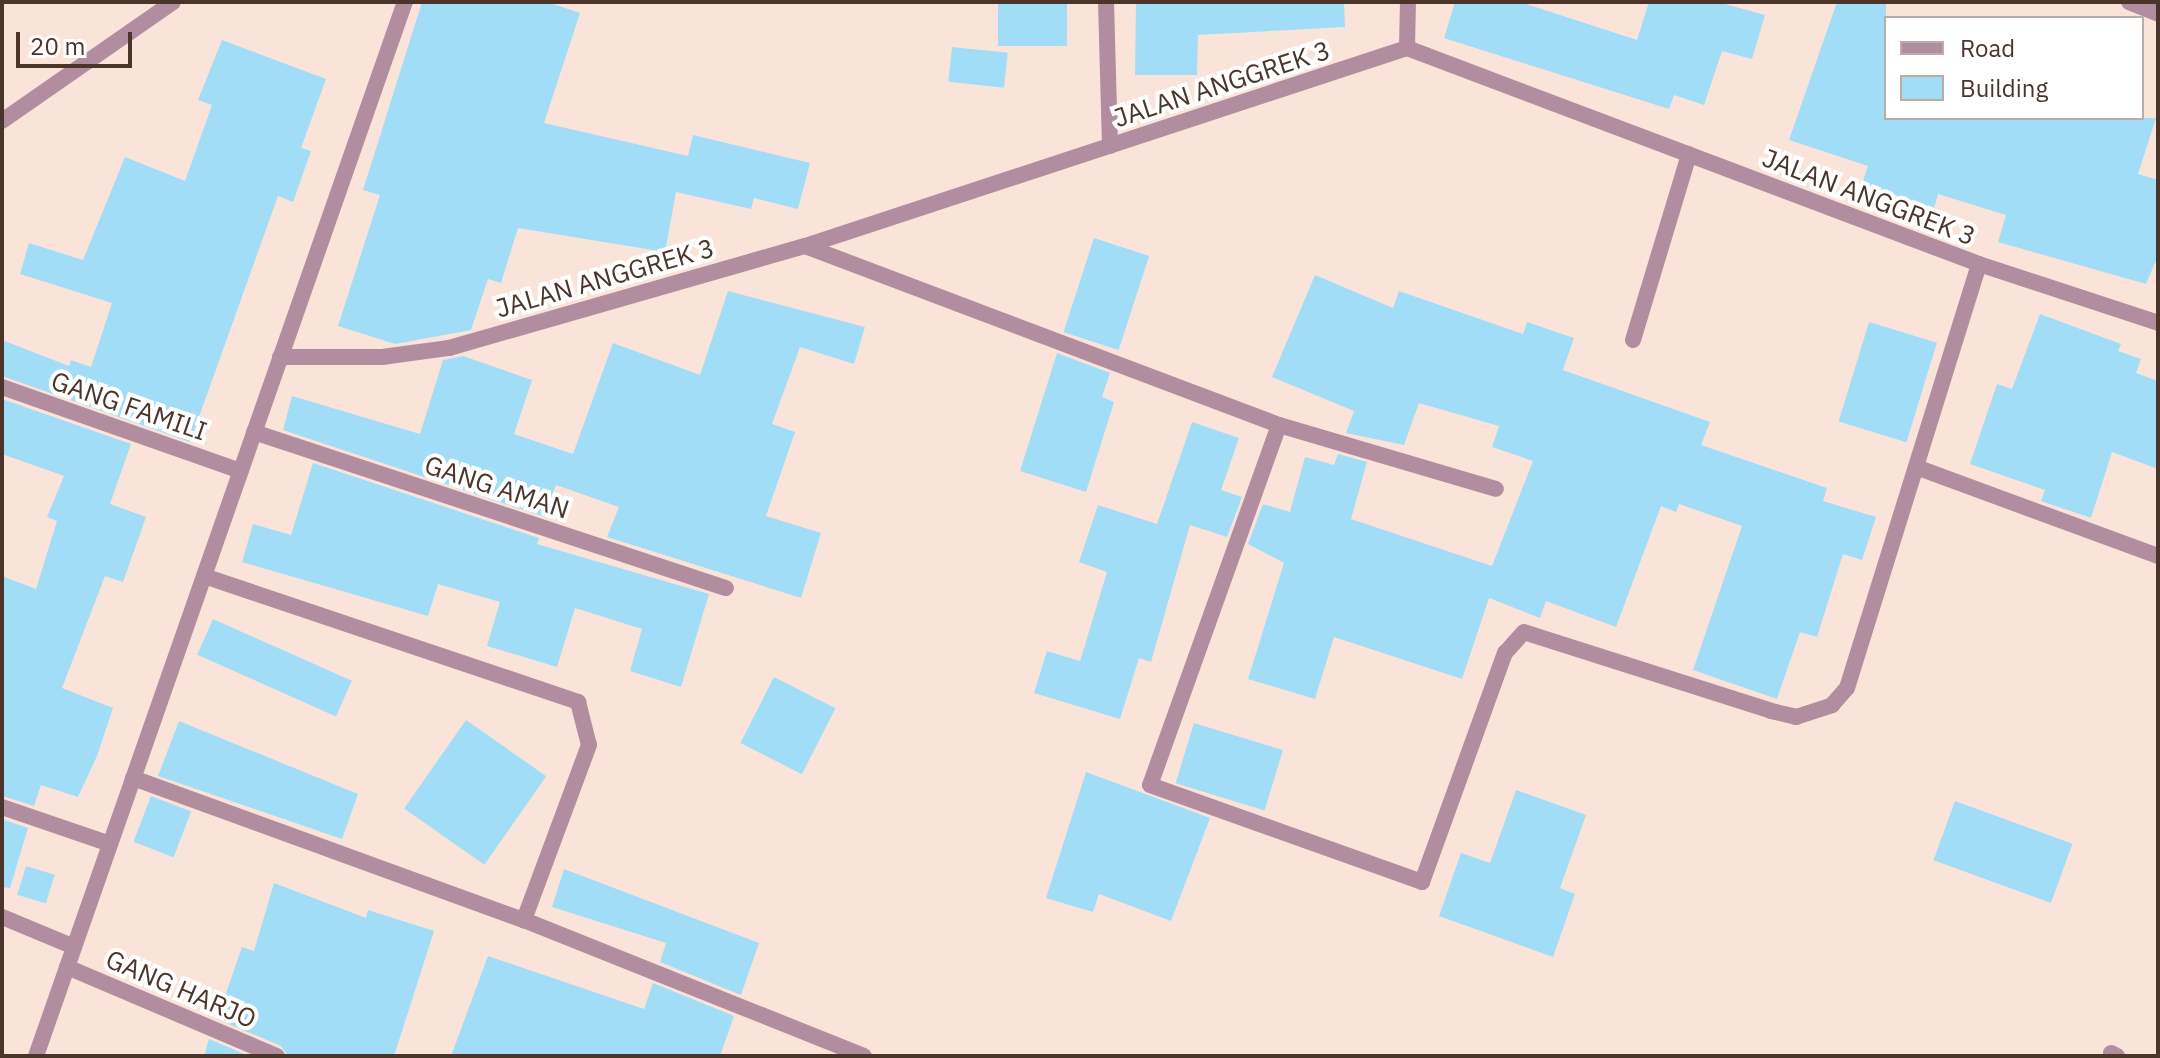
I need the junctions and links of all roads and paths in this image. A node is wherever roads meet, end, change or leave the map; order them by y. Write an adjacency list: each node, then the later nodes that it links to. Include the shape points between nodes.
1 (173, 2): 8 (street)
2 (405, 2): 15 (street)
3 (1106, 2): 9 (street)
4 (1408, 2): 7 (street)
5 (2129, 2): 6 (street)
6 (2158, 14)
7 (1407, 48): 9 (street, JALAN ANGGREK 3); 10 (street, JALAN ANGGREK 3)
8 (2, 121)
9 (1110, 146): 11 (street, JALAN ANGGREK 3)
10 (1689, 154): 12 (street, JALAN ANGGREK 3); 14 (street)
11 (805, 246): 15 (street, JALAN ANGGREK 3, via 421,354); 17 (street)
12 (1979, 264): 13 (street, JALAN ANGGREK 3); 19 (street)
13 (2158, 323)
14 (1633, 340)
15 (280, 357): 18 (street)
16 (2, 387): 20 (street, GANG FAMILI)
17 (1279, 425): 19 (street, via 1150,785 1413,883 1429,876 1505,653 1524,632 1796,717 1832,705 1847,688); 21 (street)
18 (254, 432): 20 (street); 24 (street, GANG AMAN)
19 (1916, 467): 22 (street)
20 (241, 471): 23 (street)
21 (1496, 489)
22 (2158, 556)
23 (204, 576): 25 (street); 29 (street, via 578,702 589,745)
24 (726, 588)
25 (133, 778): 27 (street); 29 (street)
26 (2, 807): 27 (street)
27 (110, 844): 30 (street)
28 (2, 917): 30 (street)
29 (524, 920): 34 (street)
30 (74, 947): 31 (street)
31 (67, 967): 32 (street); 33 (street, GANG HARJO)
32 (36, 1056)
33 (277, 1056)
34 (864, 1056)

